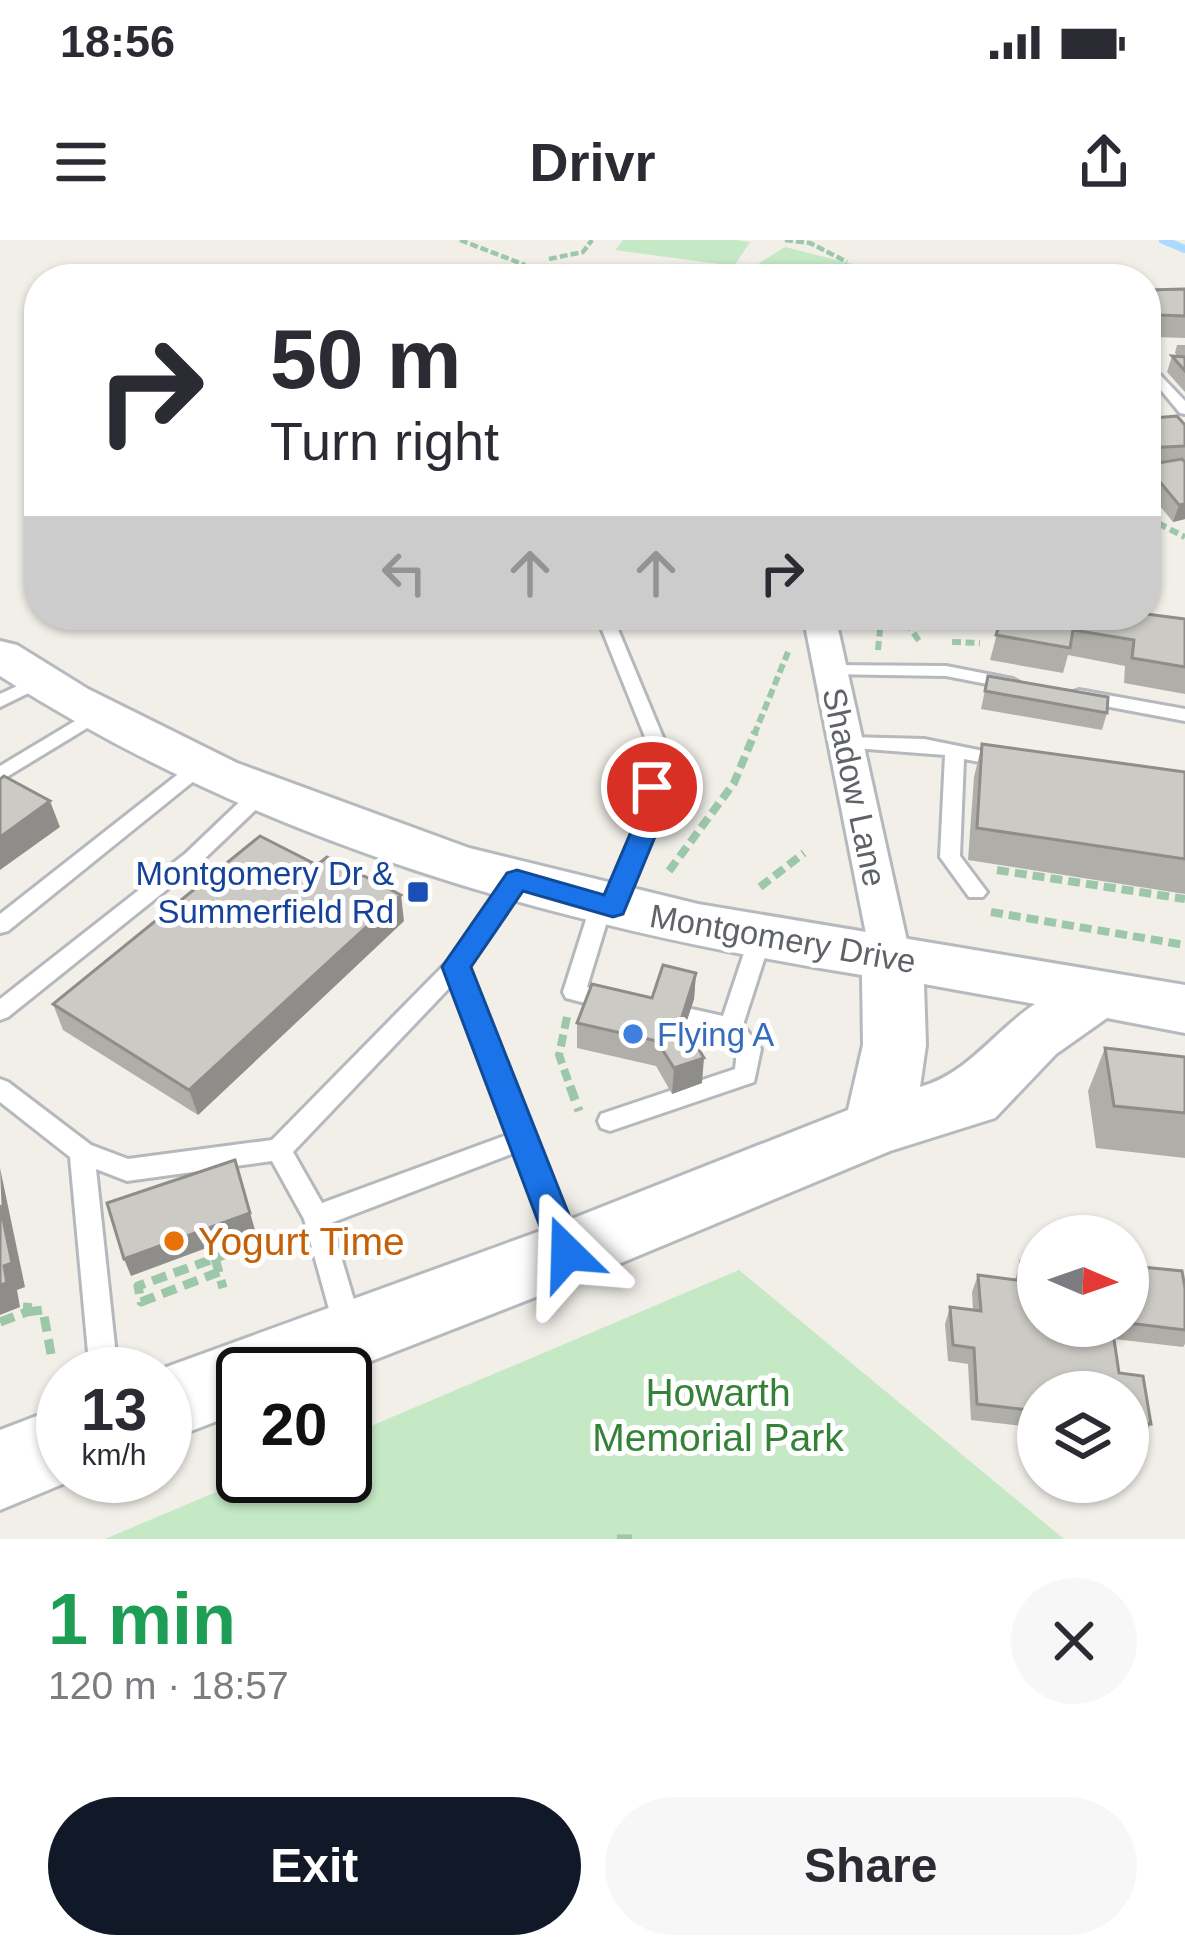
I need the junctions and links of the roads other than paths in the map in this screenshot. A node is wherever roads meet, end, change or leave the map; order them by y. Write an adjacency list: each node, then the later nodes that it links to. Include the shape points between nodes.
1 (1161, 382): 2 (lane)
2 (1185, 410)
3 (610, 630): 19 (lane, via 658,747 646,827)
4 (811, 630): 5 (street, Shadow Lane)
5 (831, 670): 7 (lane, via 946,671); 11 (street, Shadow Lane)
6 (13, 679): 9 (main road, Montgomery Drive)
7 (1028, 686)
8 (1050, 691): 10 (lane)
9 (95, 715): 14 (main road, Montgomery Drive); 15 (lane)
10 (1185, 715)
11 (848, 743): 12 (lane); 22 (street, Shadow Lane)
12 (955, 754): 13 (lane); 18 (lane, via 954,863)
13 (1023, 764)
14 (198, 769): 16 (main road, Montgomery Drive); 21 (lane)
15 (0, 775)
16 (259, 795): 17 (main road, Montgomery Drive); 26 (lane, via 193,858)
17 (517, 880): 19 (main road, Montgomery Drive); 23 (lane)
18 (979, 901)
19 (607, 906): 20 (main road, Montgomery Drive); 27 (lane, via 574,992)
20 (760, 912): 22 (main road, Montgomery Drive); 27 (lane)
21 (0, 925)
22 (891, 959): 24 (main road, Montgomery Drive); 30 (main road, via 897,1049)
23 (456, 967): 31 (lane); 32 (lane)
24 (1096, 994): 25 (main road, Montgomery Drive); 30 (main road, via 1034,1036 972,1099)
25 (1185, 1009)
26 (0, 1011)
27 (730, 1028): 29 (lane, via 749,1049 746,1076)
28 (0, 1089): 33 (lane)
29 (598, 1124)
30 (874, 1128): 35 (main road)
31 (521, 1140): 34 (lane); 35 (lane)
32 (279, 1150): 33 (lane, via 127,1170); 34 (lane)
33 (82, 1152): 37 (lane)
34 (316, 1217): 36 (lane)
35 (567, 1253): 36 (main road)
36 (349, 1331): 38 (main road)
37 (101, 1347)
38 (192, 1393)
39 (36, 1456): 40 (main road)
40 (0, 1470)

